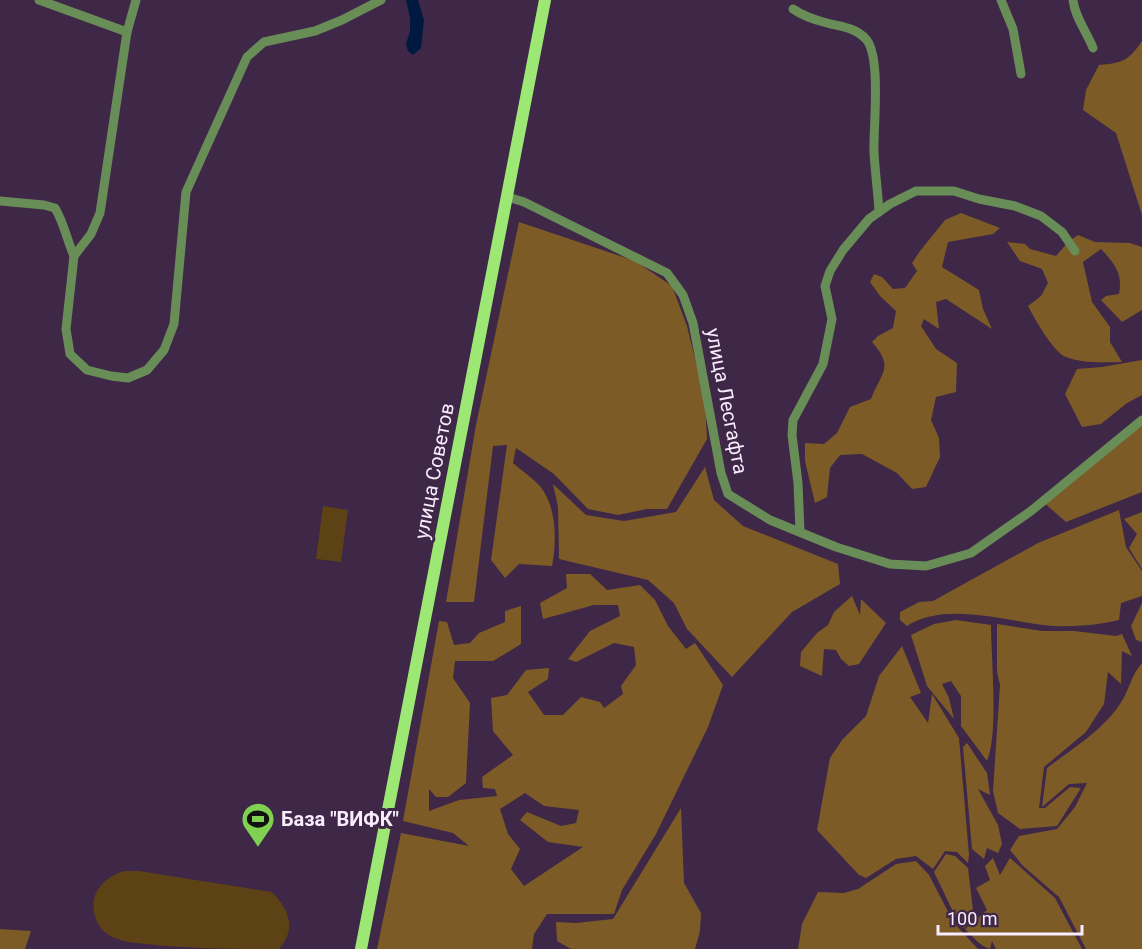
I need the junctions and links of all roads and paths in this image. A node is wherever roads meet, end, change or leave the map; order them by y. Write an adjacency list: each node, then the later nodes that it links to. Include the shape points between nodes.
1 (39, 0): 8 (street)
2 (136, 0): 8 (street)
3 (381, 0): 15 (street, via 315,31 264,42 247,57 186,192 174,324 164,350 147,369 128,378 111,376 87,370 70,354 66,329)
4 (545, 0): 11 (main road, улица Советов)
5 (1001, 0): 10 (street, via 1013,29)
6 (1073, 0): 9 (street, via 1074,12)
7 (793, 9): 13 (street, via 846,26 866,39 872,53)
8 (127, 32): 15 (street, via 100,213 91,234)
9 (1093, 48)
10 (1021, 74)
11 (508, 197): 17 (street, улица Лесгафта, via 667,273 683,294 693,323 728,494 770,520); 18 (main road, улица Советов)
12 (0, 201): 15 (street, via 55,208)
13 (879, 212): 14 (street, via 916,191 954,191 1041,216 1062,232); 17 (street, via 843,250 825,286 832,319 823,364 793,420)
14 (1075, 251)
15 (74, 256)
16 (1142, 420): 17 (street, улица Лесгафта, via 1031,511 971,553 926,566 890,564 836,548)
17 (800, 532)
18 (361, 949)

